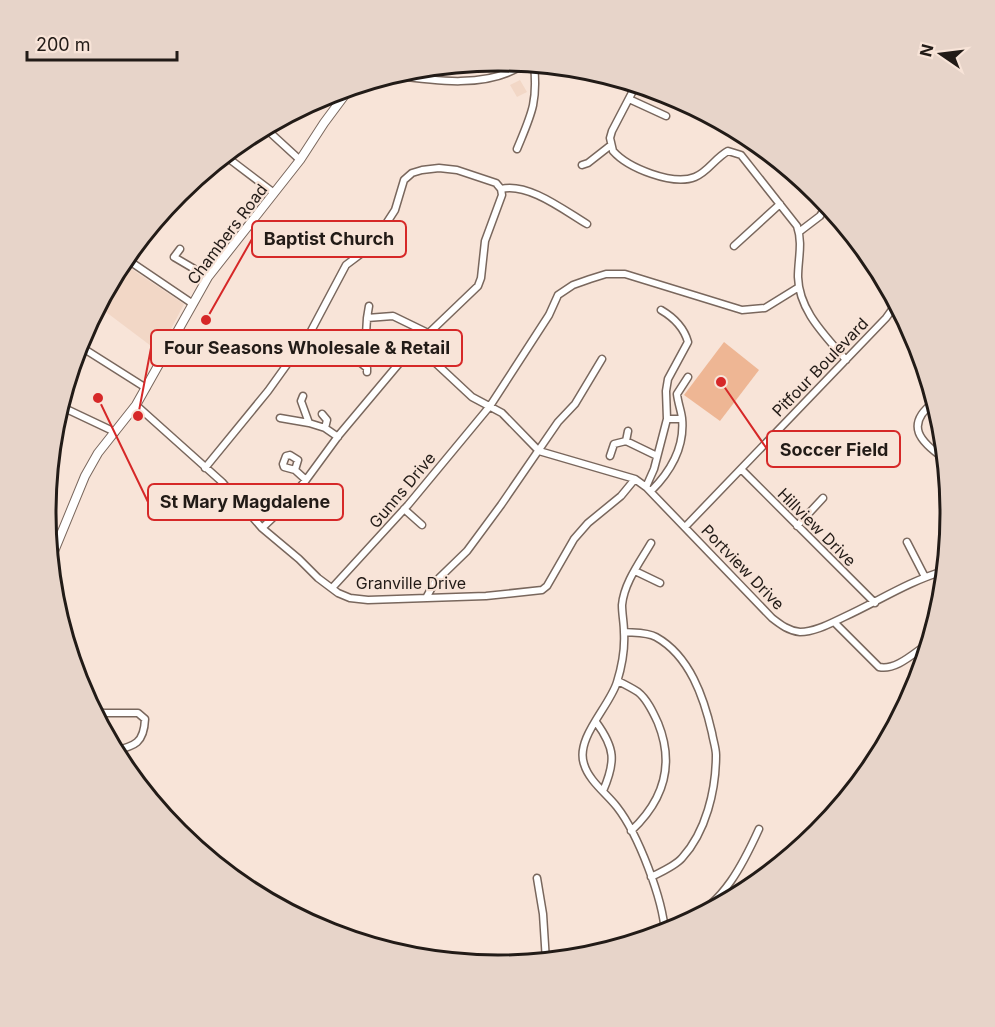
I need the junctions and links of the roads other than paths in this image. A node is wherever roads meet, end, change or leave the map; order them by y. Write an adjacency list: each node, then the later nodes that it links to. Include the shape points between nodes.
1 (508, 71): 3 (street, via 481,79)
2 (535, 73): 10 (street, via 535,103)
3 (422, 78)
4 (632, 93): 5 (street)
5 (628, 99): 7 (street); 9 (street, via 612,131)
6 (341, 100): 11 (street, Chambers Road)
7 (666, 116)
8 (271, 134): 11 (street)
9 (611, 145): 13 (street); 16 (street, via 618,156 632,165 675,179 695,177 720,155 734,152 747,160)
10 (517, 150)
11 (300, 160): 15 (street, Chambers Road)
12 (231, 161): 15 (street)
13 (582, 165)
14 (501, 189): 18 (street, via 538,195); 23 (street, via 496,183 458,171 440,168 412,173 404,180 384,226 370,247); 32 (street, via 485,241 478,286)
15 (273, 194): 25 (street, Chambers Road)
16 (780, 204): 19 (street); 21 (street)
17 (822, 213): 19 (street)
18 (587, 224)
19 (799, 232): 26 (street)
20 (321, 240): 23 (street, via 346,244)
21 (734, 246)
22 (180, 249): 25 (street, via 174,257)
23 (358, 255): 35 (street, via 346,265)
24 (133, 264): 27 (street)
25 (208, 277): 27 (street, Chambers Road)
26 (799, 287): 38 (street, via 814,322); 44 (street, Gunns Drive, via 765,308 742,310 625,274 606,274 573,285 558,295)
27 (193, 304): 41 (street, Chambers Road)
28 (369, 306): 31 (street)
29 (661, 310): 49 (street, via 677,323 688,342 668,379)
30 (891, 312): 38 (street, Pitfour Boulevard)
31 (367, 318): 32 (street, via 393,316); 39 (street, via 365,351 357,360 368,368)
32 (428, 333): 34 (street)
33 (281, 341): 35 (street)
34 (418, 343): 44 (street, via 472,397); 55 (street)
35 (300, 345): 61 (street)
36 (87, 350): 41 (street)
37 (602, 359): 57 (street, via 575,404)
38 (846, 360): 62 (street, Pitfour Boulevard)
39 (367, 372)
40 (688, 377): 50 (street, via 677,394)
41 (146, 388): 43 (street, Chambers Road)
42 (303, 396): 51 (street, via 301,401)
43 (136, 405): 54 (street, Chambers Road); 61 (street, Granville Drive)
44 (490, 406): 57 (street); 68 (street, Gunns Drive)
45 (68, 410): 54 (street)
46 (927, 410): 58 (street, via 917,423 918,432)
47 (322, 414): 52 (street, via 327,420)
48 (280, 417): 51 (street)
49 (667, 419): 50 (street); 60 (street)
50 (682, 419): 66 (street, via 679,451 664,478)
51 (309, 423): 52 (street)
52 (325, 428): 55 (street)
53 (628, 431): 56 (street)
54 (115, 432): 75 (street, Chambers Road, via 85,476)
55 (338, 437): 65 (street)
56 (626, 441): 59 (street, via 614,444); 60 (street)
57 (539, 451): 64 (street, Portview Drive); 81 (street, via 473,542 435,582)
58 (935, 452)
59 (610, 456)
60 (657, 456): 66 (street)
61 (205, 468): 72 (street, Granville Drive)
62 (741, 469): 70 (street, Pitfour Boulevard); 71 (street, Hillview Drive)
63 (295, 470): 65 (street)
64 (635, 479): 66 (street, Portview Drive); 81 (street, Granville Drive, via 574,539 542,590)
65 (306, 480): 72 (street)
66 (648, 489): 70 (street, Portview Drive)
67 (823, 498): 71 (street)
68 (404, 509): 69 (street); 80 (street, Gunns Drive)
69 (422, 525)
70 (686, 526): 83 (street, Portview Drive, via 781,625 808,632)
71 (797, 526): 82 (street, Hillview Drive)
72 (262, 528): 80 (street, Granville Drive)
73 (907, 542): 78 (street)
74 (651, 543): 76 (street)
75 (56, 546)
76 (635, 571): 79 (street); 84 (street, via 622,606)
77 (936, 574): 78 (street, Portview Drive)
78 (925, 577): 82 (street, Portview Drive)
79 (660, 583)
80 (332, 588): 81 (street, Granville Drive, via 350,598 368,600)
81 (426, 598)
82 (875, 603): 83 (street, Portview Drive)
83 (834, 622): 85 (street, via 879,667 896,665)
84 (624, 632): 86 (street); 93 (street, via 654,636 684,664 701,691 716,752 709,807 699,833 681,859)
85 (918, 651)
86 (618, 681): 88 (street); 92 (street, via 640,693 653,711 666,754 657,799)
87 (103, 713): 89 (street, via 138,712 145,718 141,737)
88 (596, 722): 90 (street, via 611,747 613,760); 90 (street, via 582,754 589,775)
89 (124, 749)
90 (603, 791): 92 (street)
91 (759, 829): 95 (street, via 739,870)
92 (632, 831): 93 (street)
93 (651, 877): 96 (street)
94 (537, 878): 97 (street)
95 (717, 896)
96 (664, 923)
97 (545, 953)

